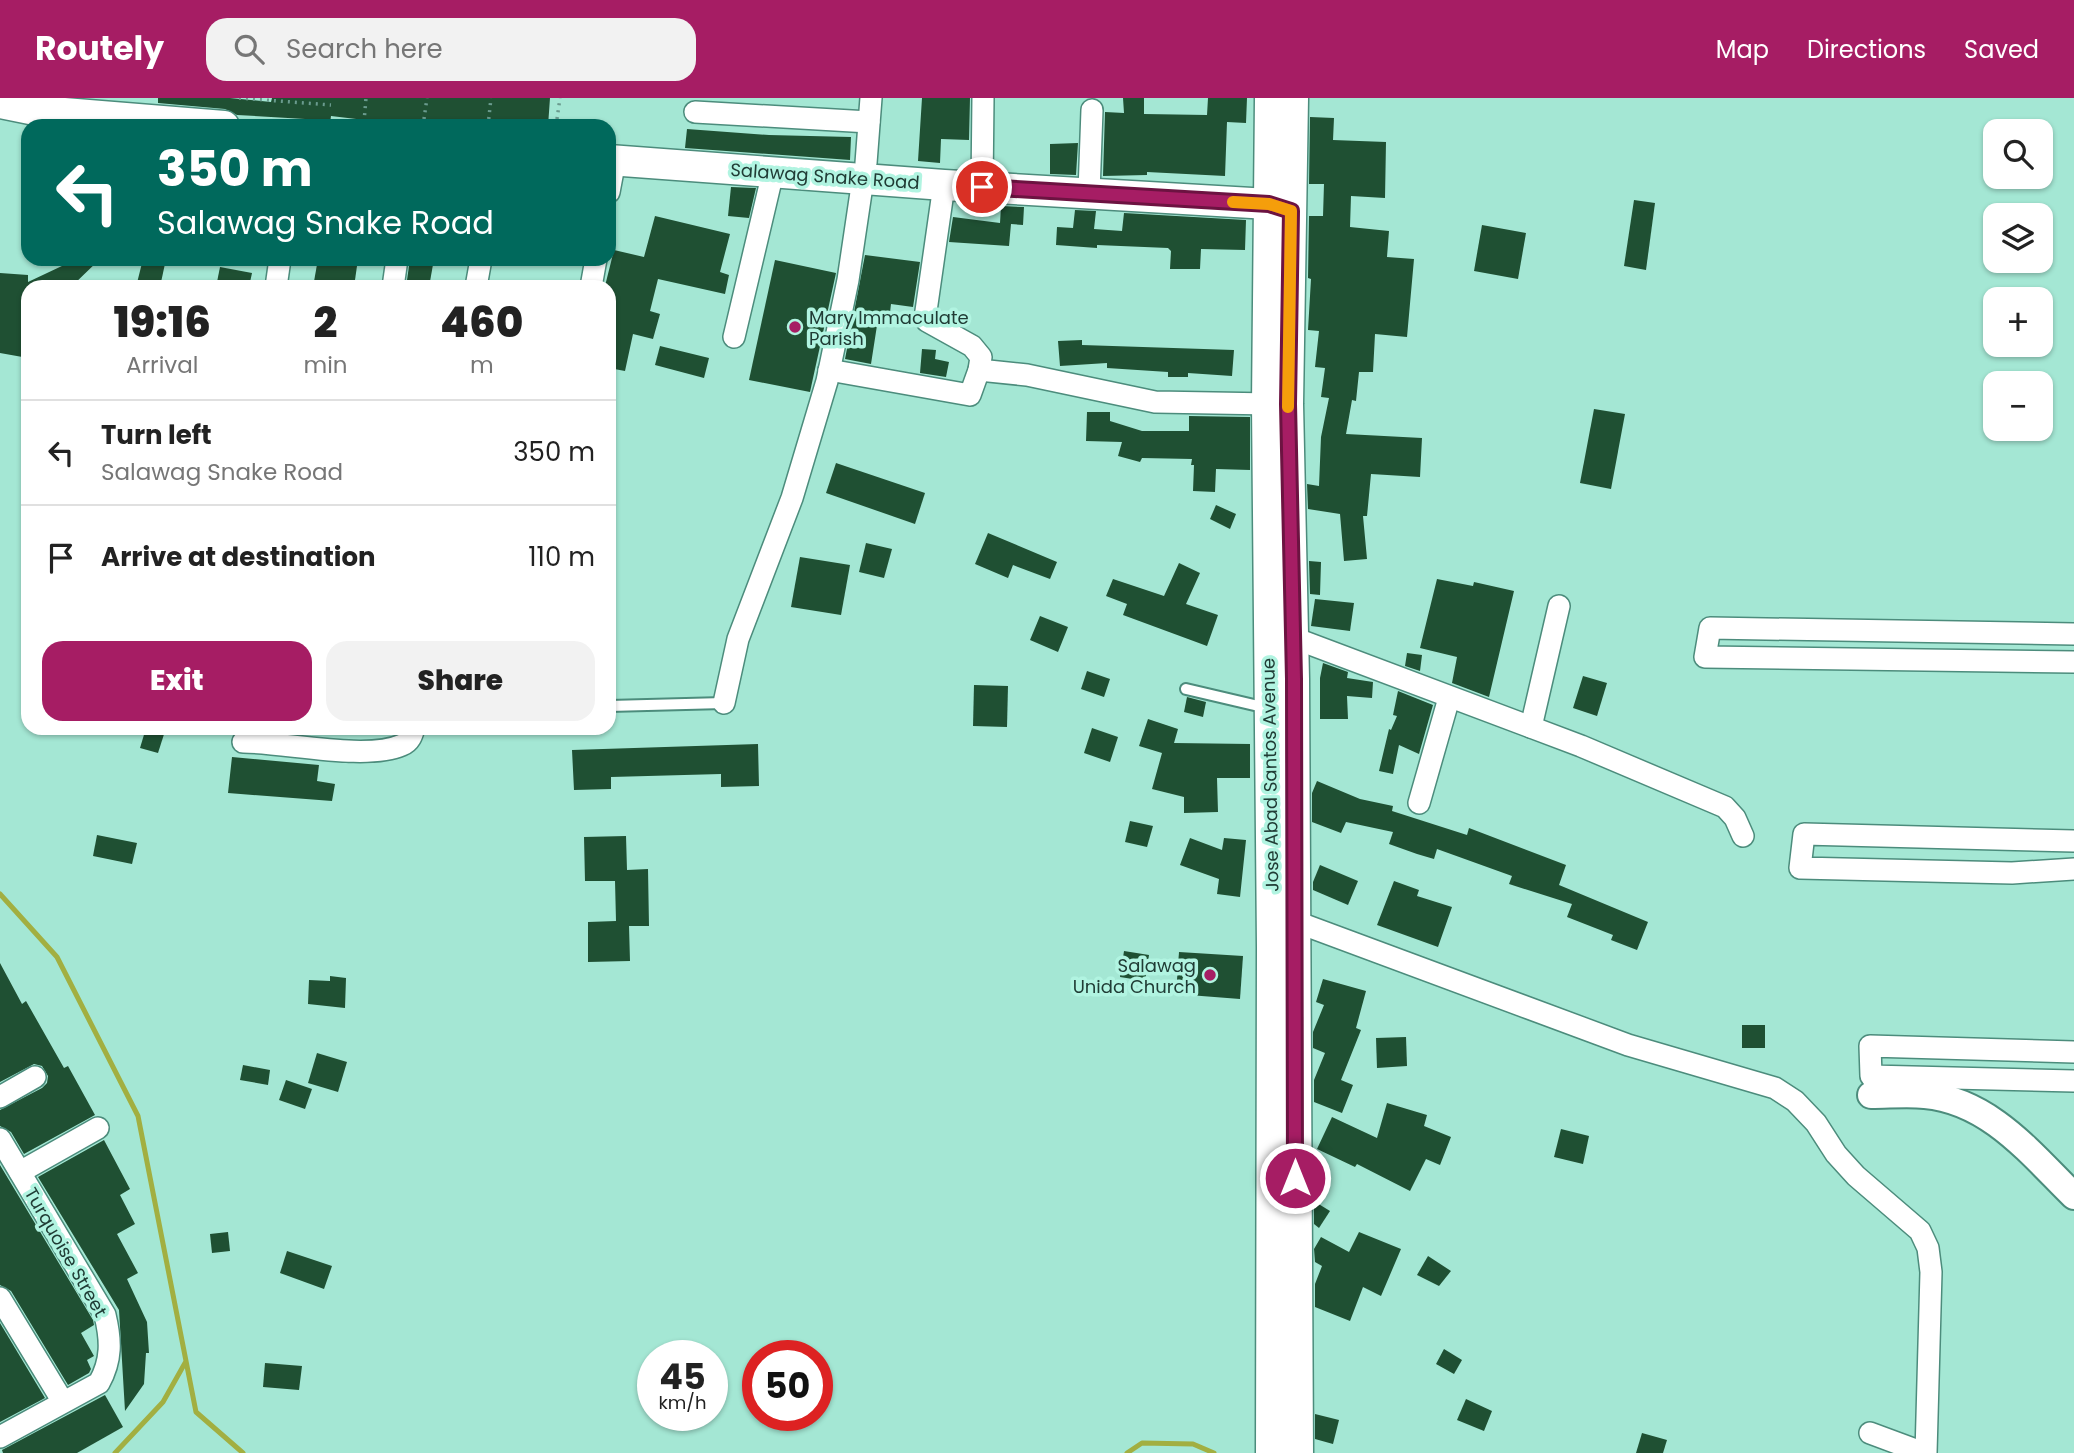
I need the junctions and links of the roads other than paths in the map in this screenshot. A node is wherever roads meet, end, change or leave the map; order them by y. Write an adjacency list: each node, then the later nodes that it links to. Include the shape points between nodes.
1 (871, 98): 9 (street)
2 (983, 98): 14 (street)
3 (1270, 98): 16 (main road, Jose Abad Santos Avenue)
4 (1293, 98): 16 (main road, Jose Abad Santos Avenue)
5 (0, 103): 8 (main road)
6 (1092, 110): 15 (street)
7 (695, 112): 9 (street)
8 (138, 119)
9 (869, 122): 11 (street)
10 (616, 160): 12 (main road, Salawag Snake Road)
11 (864, 171): 12 (main road, Salawag Snake Road); 13 (main road, Salawag Snake Road); 18 (street, via 849,279)
12 (773, 172): 17 (street)
13 (944, 185): 14 (main road, Salawag Snake Road); 19 (street, via 927,321 972,346 981,357)
14 (982, 187): 15 (main road, Salawag Snake Road)
15 (1089, 192): 16 (main road, Salawag Snake Road)
16 (1280, 207): 20 (main road, Jose Abad Santos Avenue)
17 (734, 337)
18 (829, 370): 19 (street, via 970,395); 27 (street, via 792,498 738,639)
19 (979, 370): 20 (street, via 1027,374 1155,402)
20 (1278, 404): 23 (main road, Jose Abad Santos Avenue)
21 (1559, 606): 30 (street)
22 (2074, 634): 24 (street, via 1710,628 1705,657)
23 (1281, 637): 26 (street); 29 (main road, Jose Abad Santos Avenue)
24 (2074, 662)
25 (1186, 689): 29 (lane)
26 (1449, 698): 30 (street); 33 (street)
27 (724, 703): 28 (lane)
28 (616, 706)
29 (1282, 710): 37 (main road, Jose Abad Santos Avenue)
30 (1531, 727): 34 (street, via 1725,807)
31 (412, 735): 32 (street, via 403,745 378,750 332,751)
32 (243, 742)
33 (1419, 803)
34 (1743, 836)
35 (2074, 841): 36 (street, via 1804,834 1800,868 2012,873)
36 (2074, 869)
37 (1283, 922): 51 (main road, Jose Abad Santos Avenue); 52 (street, via 1628,1045 1774,1088 1795,1101 1856,1176 1920,1231 1928,1248)
38 (2074, 1052): 40 (street, via 1870,1046 1871,1076)
39 (35, 1077): 42 (street)
40 (2074, 1081)
41 (1871, 1096): 46 (street, via 1926,1095 1975,1109 2001,1124)
42 (0, 1097)
43 (98, 1128): 45 (street)
44 (0, 1139): 45 (street, Turquoise Street)
45 (20, 1172): 48 (street, Turquoise Street, via 105,1315 110,1337 110,1357 99,1383)
46 (2074, 1196)
47 (0, 1298): 48 (street)
48 (63, 1402): 50 (street, Turquoise Street)
49 (1870, 1433): 52 (street)
50 (0, 1437)
51 (1291, 1450)
52 (1925, 1453)

